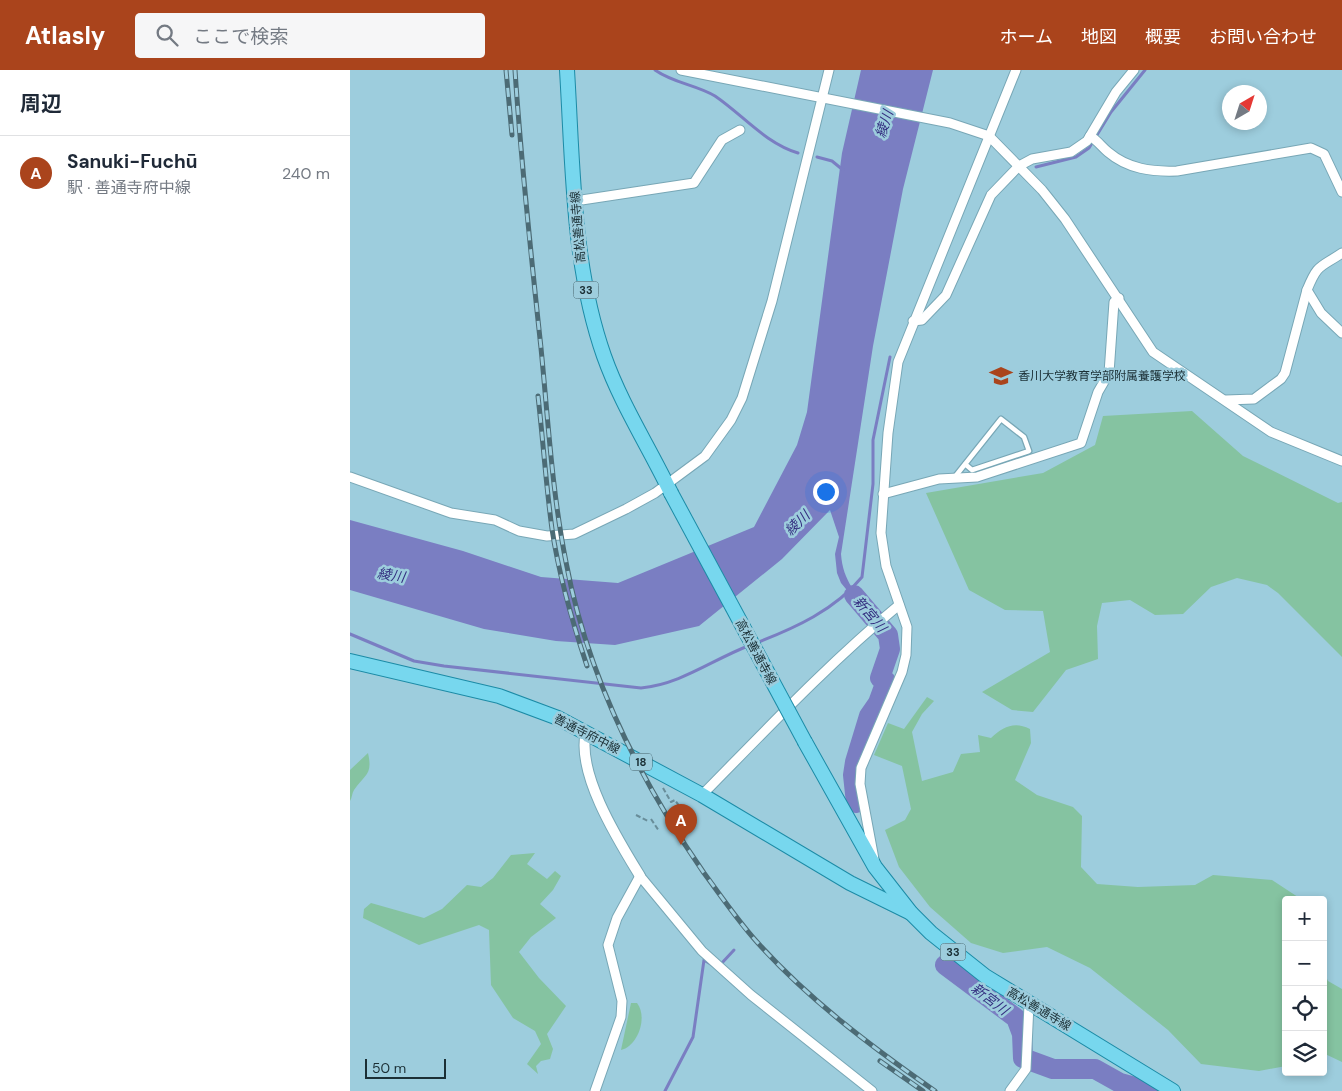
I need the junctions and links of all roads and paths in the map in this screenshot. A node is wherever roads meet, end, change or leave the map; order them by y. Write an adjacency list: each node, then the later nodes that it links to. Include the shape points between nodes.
1 (567, 70): 12 (main road, 高松善通寺線 / 33)
2 (681, 70): 6 (street)
3 (829, 70): 6 (street)
4 (1016, 70): 8 (street)
5 (1134, 70): 9 (street, via 1116,92)
6 (822, 98): 8 (street, via 950,123); 23 (street, via 772,301 742,398 731,420 705,456)
7 (740, 130): 12 (street, via 722,140 694,183)
8 (989, 136): 10 (street); 16 (street)
9 (1094, 138): 10 (street, via 1071,152 1032,159); 11 (street, via 1120,161 1156,172 1311,148 1324,154)
10 (1019, 166): 15 (street, via 1066,219); 16 (street, via 991,195 946,295 922,320)
11 (1342, 192)
12 (575, 201): 23 (main road, 高松善通寺線 / 33, via 582,271 604,357)
13 (1342, 253): 14 (street, via 1314,272)
14 (1307, 290): 17 (street, via 1321,313); 18 (street, via 1281,379 1254,399)
15 (1119, 298): 18 (street, via 1153,352); 22 (street, via 1114,302 1110,374 1098,392 1080,444 977,477)
16 (913, 321): 24 (street, via 896,372 888,425)
17 (1342, 333)
18 (1226, 400): 19 (street, via 1271,432)
19 (1342, 461)
20 (965, 464): 20 (lane, via 972,470 1029,452 1024,437 1001,419); 22 (lane)
21 (350, 477): 23 (street, via 451,512 495,520 520,531 547,536 574,534)
22 (953, 478): 24 (street)
23 (669, 488): 33 (main road, 高松善通寺線 / 33, bridge, via 804,742)
24 (884, 494): 25 (street, via 881,534 886,566)
25 (899, 605): 29 (street, via 823,672); 33 (street, via 907,627 906,655 862,768 860,784)
26 (350, 661): 27 (main road, 善通寺府中線 / 18, via 499,696)
27 (586, 732): 29 (main road, 善通寺府中線 / 18); 34 (street, via 583,756 590,781)
28 (658, 782): 30 (path)
29 (702, 795): 35 (main road, 善通寺府中線 / 18)
30 (682, 810)
31 (636, 815): 32 (path, via 650,820)
32 (659, 832)
33 (875, 867): 35 (main road, via 867,884); 36 (main road, 高松善通寺線 / 33)
34 (640, 876): 38 (street, via 617,918 608,945 622,1001 621,1017); 39 (street, via 702,951 751,995)
35 (858, 887): 36 (main road, 善通寺府中線 / 18)
36 (911, 913): 37 (main road, 高松善通寺線 / 33, via 943,944 984,976)
37 (1029, 1004): 40 (street, via 1026,1069); 41 (main road, 高松善通寺線 / 33)
38 (595, 1091)
39 (872, 1091)
40 (1010, 1091)
41 (1173, 1091)

